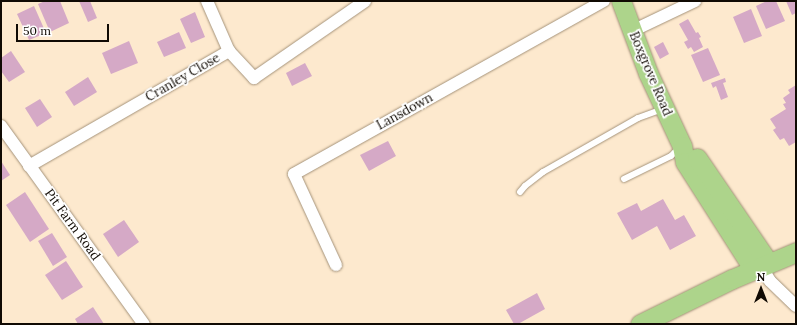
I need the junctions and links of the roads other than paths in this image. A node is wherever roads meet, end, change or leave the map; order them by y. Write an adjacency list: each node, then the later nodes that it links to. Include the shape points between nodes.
1 (207, 1): 7 (street)
2 (365, 1): 7 (street, Cranley Close, via 254,78)
3 (604, 1): 15 (street, Lansdown, via 294,174)
4 (621, 1): 6 (main road, Boxgrove Road)
5 (695, 1): 6 (street)
6 (632, 31): 8 (main road, Boxgrove Road)
7 (229, 52): 11 (street, Cranley Close)
8 (665, 108): 10 (main road, Boxgrove Road); 13 (lane, via 638,118 543,172)
9 (1, 126): 11 (street, Pit Farm Road)
10 (682, 146): 12 (lane, via 671,156); 16 (main road, Boxgrove Road, via 696,156)
11 (29, 166): 18 (street, Pit Farm Road)
12 (624, 179)
13 (520, 192)
14 (796, 252): 16 (main road)
15 (336, 265)
16 (761, 266): 17 (street, via 770,281); 19 (main road)
17 (796, 306)
18 (144, 324)
19 (640, 324)

